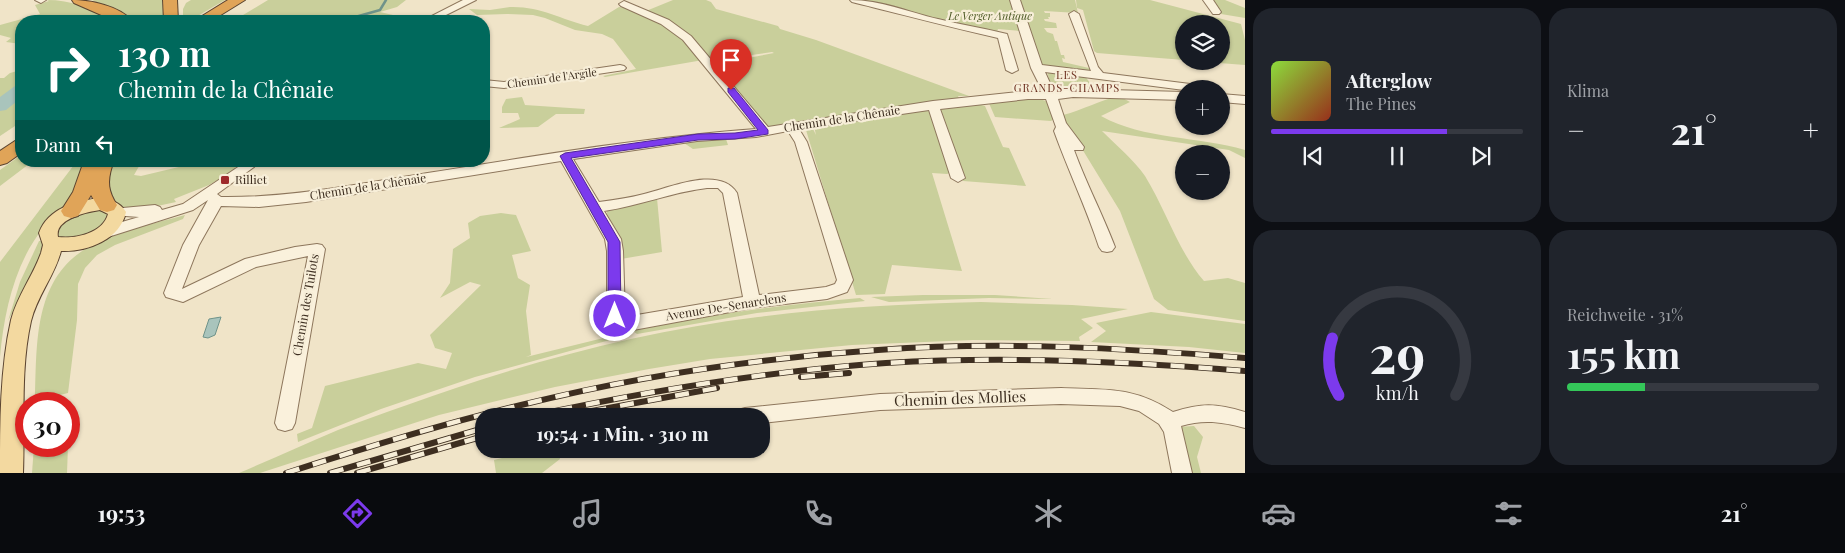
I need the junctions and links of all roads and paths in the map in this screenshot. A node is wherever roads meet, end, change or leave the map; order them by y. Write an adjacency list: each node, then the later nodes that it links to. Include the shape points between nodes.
1 (79, 0): 12 (highway)
2 (170, 0): 13 (highway)
3 (238, 0): 14 (highway)
4 (253, 0): 15 (highway)
5 (471, 0): 16 (street)
6 (855, 0): 19 (street, via 910,12 933,21 1002,33)
7 (1015, 0): 18 (street)
8 (1208, 0): 10 (street)
9 (624, 4): 30 (street, via 665,22 687,38)
10 (1216, 12)
11 (1074, 14): 20 (street, via 1093,67)
12 (114, 15)
13 (171, 15)
14 (212, 15)
15 (227, 15)
16 (453, 15)
17 (620, 68): 21 (street, Chemin de l'Argile, via 504,85)
18 (1037, 68): 20 (street); 23 (street, via 1042,84)
19 (1012, 70)
20 (1099, 75): 22 (street)
21 (490, 84)
22 (1175, 86)
23 (1051, 96): 24 (street, Chemin de la Chênaie, via 1070,93); 27 (street, Chemin de la Chênaie, via 1028,95); 29 (street)
24 (1175, 96)
25 (1230, 98): 26 (street)
26 (1245, 100)
27 (933, 105): 28 (street, Chemin de la Chênaie); 40 (street)
28 (791, 127): 30 (street, Chemin de la Chênaie); 49 (street, Avenue De-Senarclens, via 801,142 845,280 841,288 827,293)
29 (1065, 130): 33 (street); 47 (street, via 1060,130 1066,151 1094,210)
30 (765, 132): 35 (street, Chemin de la Chênaie, via 698,137)
31 (15, 136): 32 (highway)
32 (0, 146)
33 (1078, 147)
34 (15, 149): 36 (highway)
35 (565, 156): 41 (street, Chemin de la Chênaie, via 314,196 258,202); 43 (street, Avenue De-Senarclens)
36 (0, 159)
37 (91, 167): 44 (highway, via 84,189)
38 (104, 167): 42 (highway, via 97,187 100,196)
39 (249, 167): 41 (street)
40 (958, 178)
41 (213, 197): 42 (street, via 133,213); 45 (street); 53 (street, Chemin des Tuilots, via 212,206 191,245 172,293 183,296 251,263 317,249)
42 (112, 208): 44 (main road, via 86,206); 45 (main road, via 115,222)
43 (594, 208): 49 (street, via 668,191 710,184 726,186); 49 (street, Avenue De-Senarclens, via 614,242 615,316 619,322 628,324)
44 (71, 211): 46 (main road, via 49,230 48,238)
45 (94, 237): 46 (main road, via 69,245); 48 (main road)
46 (53, 243): 48 (main road)
47 (1107, 247)
48 (43, 276): 54 (main road, via 29,298 19,331 14,368)
49 (752, 302)
50 (770, 413): 52 (street, Chemin des Mollies, via 880,402 1061,396 1120,398 1156,410)
51 (1245, 420): 52 (street, via 1204,411)
52 (1169, 422): 55 (street)
53 (285, 423)
54 (10, 473)
55 (1182, 473)

